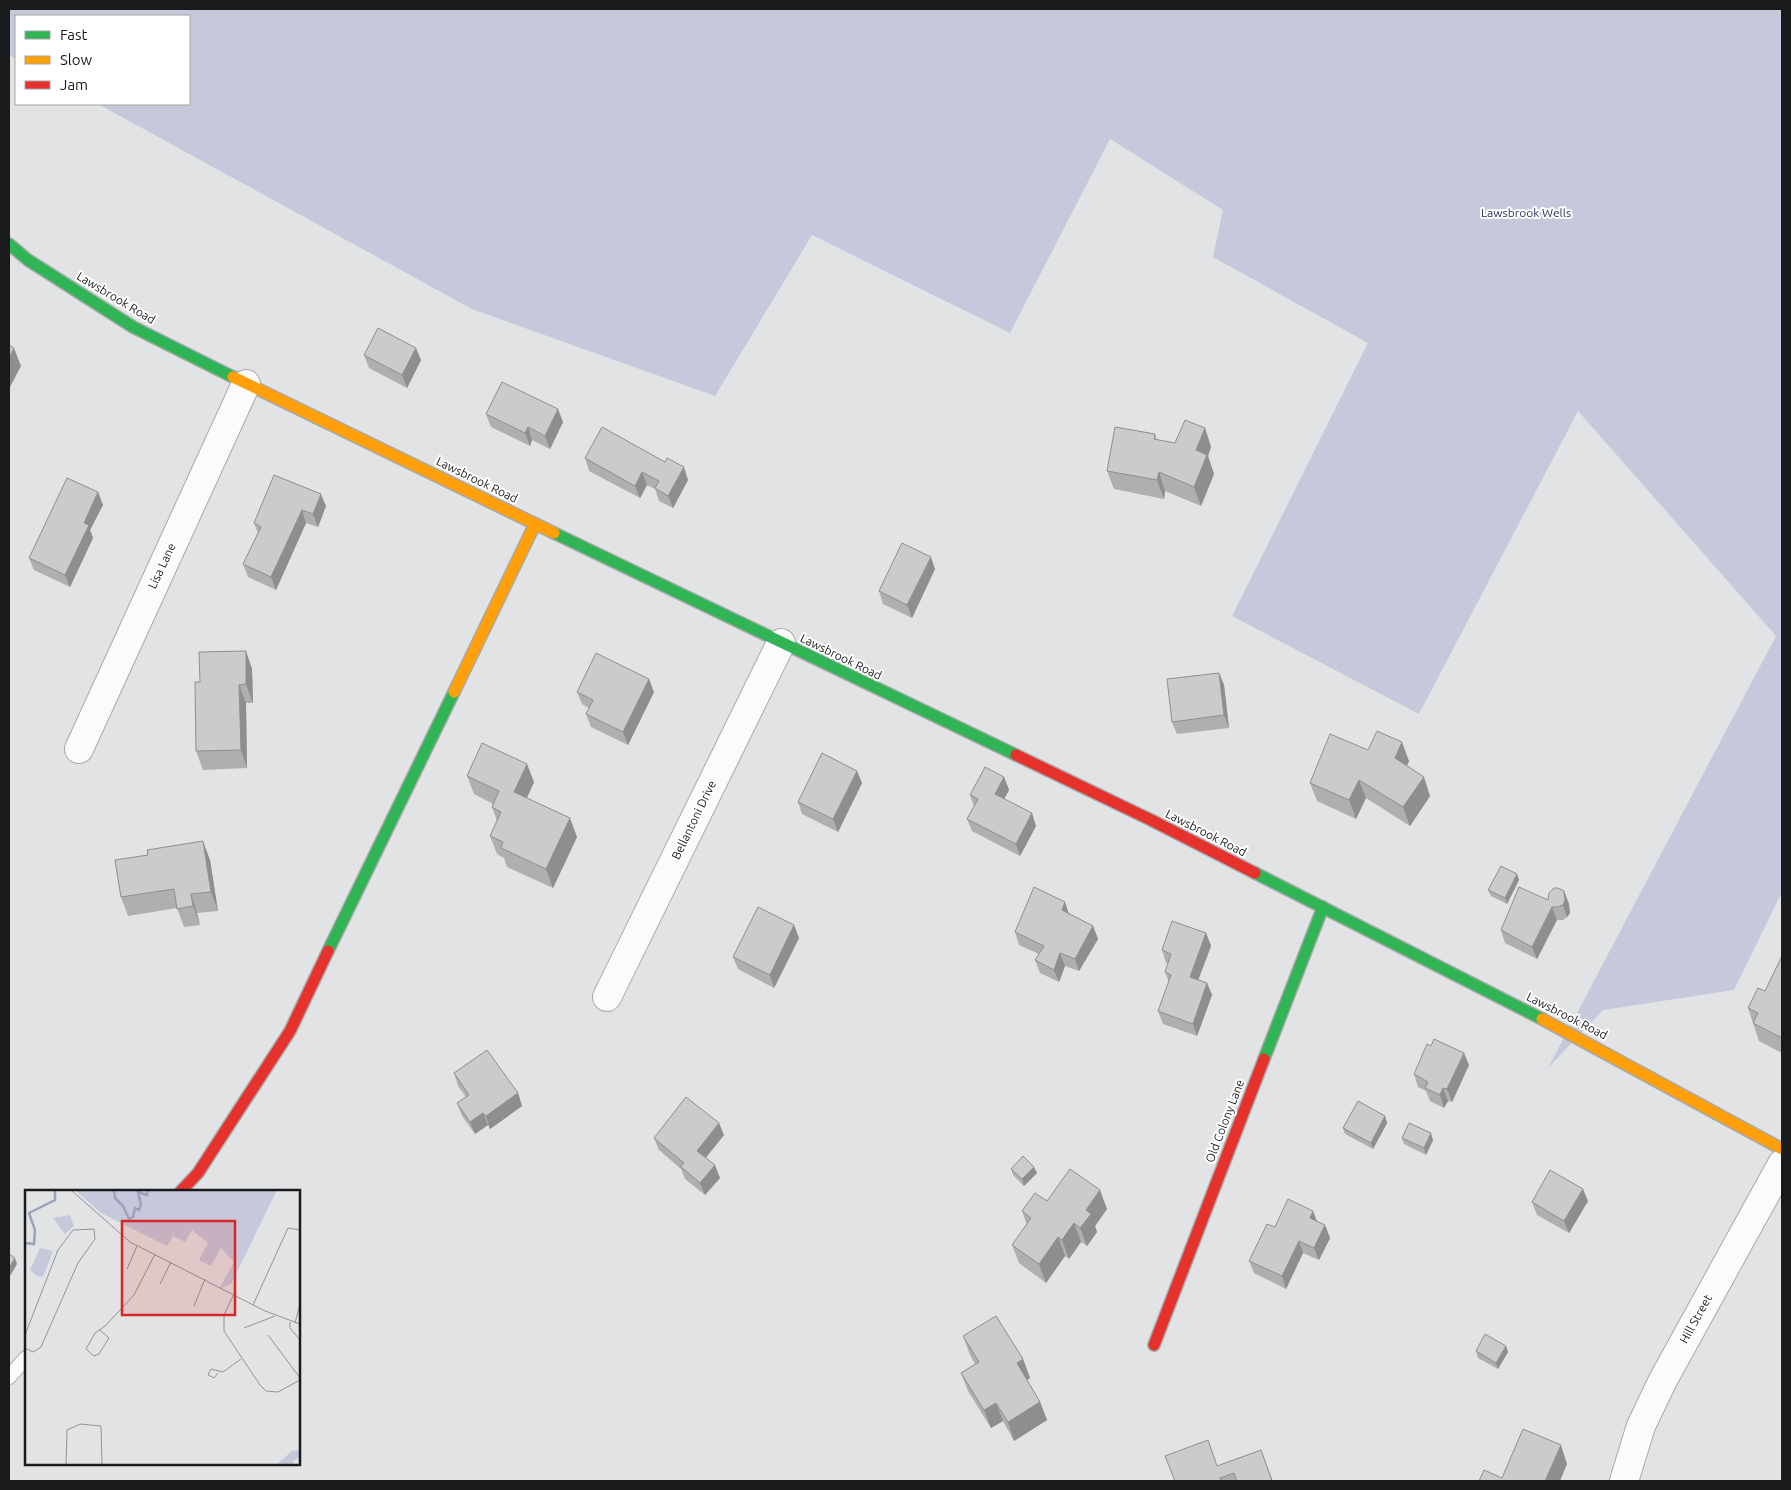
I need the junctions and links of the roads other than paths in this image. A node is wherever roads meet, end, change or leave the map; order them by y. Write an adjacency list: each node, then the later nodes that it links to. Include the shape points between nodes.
1 (9, 244): 2 (street, Lawsbrook Road, via 28,260 133,326)
2 (246, 384): 3 (street, Lawsbrook Road); 5 (street, Lisa Lane)
3 (535, 524): 4 (street, Lawsbrook Road); 10 (street, via 290,1031 198,1173)
4 (781, 643): 6 (street, Lawsbrook Road, via 1151,820); 7 (street, Bellantoni Drive)
5 (79, 749)
6 (1323, 907): 8 (street, Lawsbrook Road, via 1578,1037); 11 (street, Old Colony Lane)
7 (607, 997)
8 (1782, 1150)
9 (1782, 1164): 14 (street, Hill Street, via 1663,1380 1641,1426)
10 (182, 1190)
11 (1154, 1345)
12 (25, 1359): 13 (lane)
13 (9, 1377)
14 (1624, 1481)

